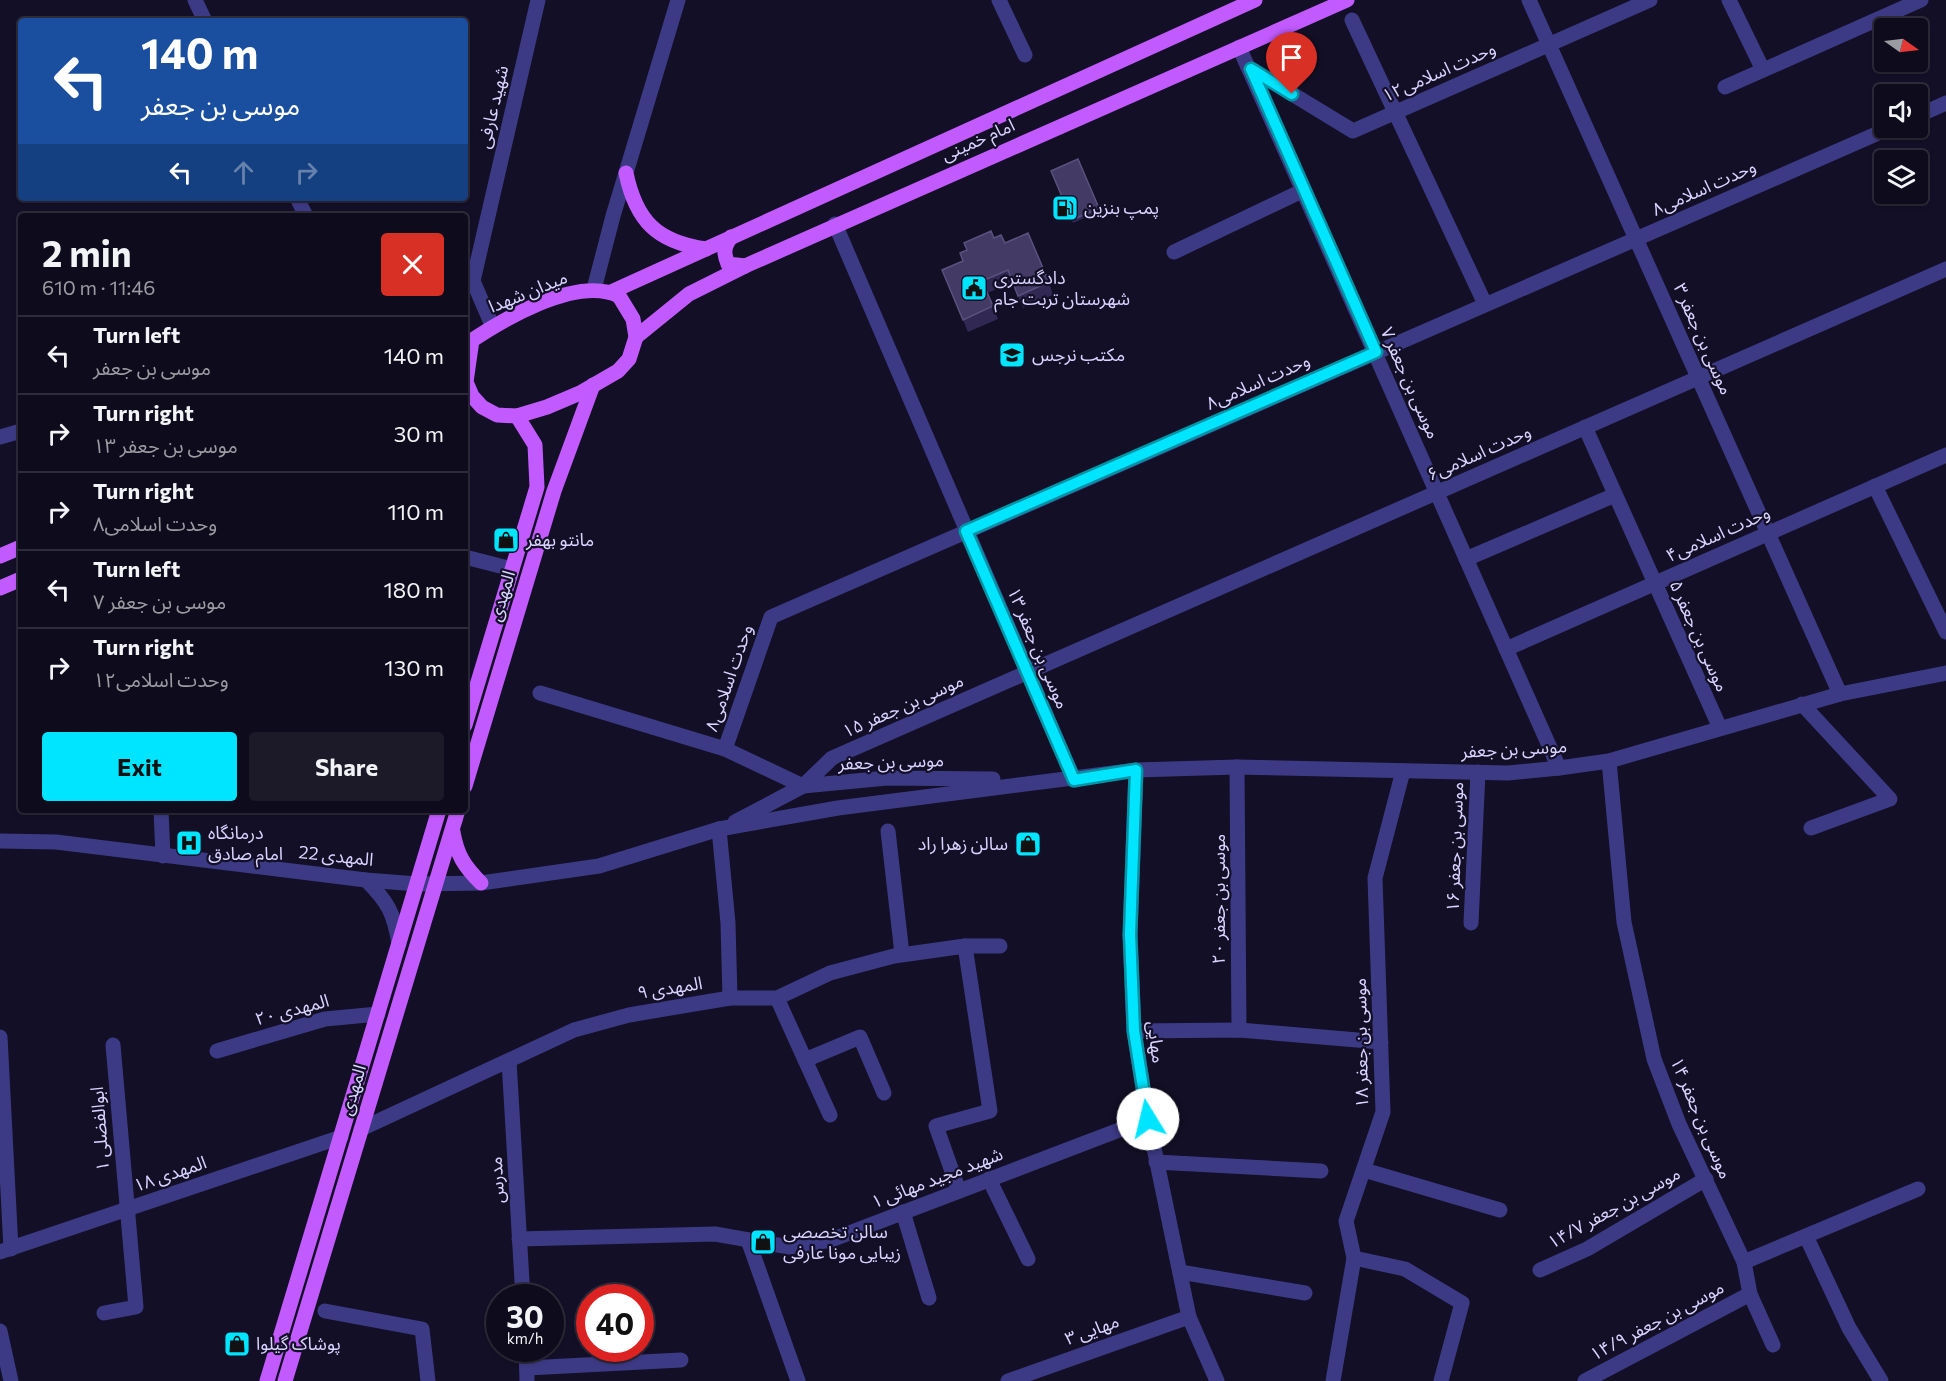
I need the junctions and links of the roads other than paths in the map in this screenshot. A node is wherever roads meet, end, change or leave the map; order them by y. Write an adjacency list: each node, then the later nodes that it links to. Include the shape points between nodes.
1 (195, 0): 12 (street)
2 (538, 0): 36 (street, شهید عارفی, via 473,281)
3 (678, 0): 24 (street)
4 (999, 0): 16 (street)
5 (1255, 0): 27 (main road, امام خمینی)
6 (1347, 0): 11 (main road, امام خمینی)
7 (1529, 0): 14 (street, موسی بن جعفر ۳)
8 (1650, 0): 14 (street, وحدت اسلامی۱۲)
9 (1729, 0): 18 (street)
10 (1921, 0): 18 (street)
11 (1325, 5): 15 (main road, امام خمینی)
12 (204, 18)
13 (1352, 20): 22 (street)
14 (1550, 44): 22 (street, وحدت اسلامی۱۲); 28 (street, موسی بن جعفر ۳)
15 (1239, 47): 17 (street, موسی بن جعفر ۷); 26 (main road, امام خمینی)
16 (1025, 55)
17 (1251, 69): 22 (street, وحدت اسلامی۱۲, via 1353,131); 25 (street, موسی بن جعفر ۷)
18 (1763, 70): 19 (street)
19 (1725, 87)
20 (1946, 103): 21 (street)
21 (1928, 111)
22 (1395, 113): 35 (street)
23 (1874, 135): 28 (street, وحدت اسلامی۸)
24 (627, 173): 29 (main road, via 631,197 643,218 660,235 682,246); 33 (street)
25 (1304, 190): 30 (street); 39 (street, موسی بن جعفر ۷)
26 (835, 224): 31 (main road, امام خمینی); 53 (street, موسی بن جعفر ۱۳)
27 (731, 237): 29 (main road, امام خمینی); 31 (main road, via 724,247 724,256 728,264)
28 (1636, 238): 35 (street, وحدت اسلامی۸); 40 (street, موسی بن جعفر ۳)
29 (706, 249): 34 (main road, امام خمینی)
30 (1174, 252)
31 (745, 266): 37 (main road, امام خمینی, via 689,294)
32 (1946, 269): 40 (street, وحدت اسلامی۶)
33 (594, 289): 34 (main road, میدان شهدا); 36 (main road, میدان شهدا, via 569,294)
34 (611, 292): 37 (main road, via 619,296 633,319)
35 (1485, 304): 39 (street, وحدت اسلامی۸)
36 (492, 326): 38 (main road, میدان شهدا)
37 (636, 338): 41 (main road, via 629,359)
38 (469, 343)
39 (1376, 352): 51 (street, موسی بن جعفر ۷); 53 (street, وحدت اسلامی۸)
40 (1699, 377): 46 (street, وحدت اسلامی۶); 54 (street, موسی بن جعفر ۳)
41 (593, 386): 45 (main road); 80 (main road, المهدی, via 555,491)
42 (468, 387): 44 (main road, میدان شهدا)
43 (468, 405): 44 (main road)
44 (482, 407): 45 (main road, via 497,415)
45 (517, 416): 59 (main road, المهدی, via 535,445 537,486)
46 (1585, 427): 51 (street, وحدت اسلامی۶); 52 (street, موسی بن جعفر ۵)
47 (18, 432): 48 (street)
48 (0, 437)
49 (1946, 455): 50 (street, وحدت اسلامی۴)
50 (1875, 486): 54 (street, وحدت اسلامی۴); 63 (street)
51 (1437, 492): 58 (street, موسی بن جعفر ۷); 66 (street, وحدت اسلامی۶)
52 (1615, 495): 58 (street); 61 (street, موسی بن جعفر ۵)
53 (966, 531): 66 (street, موسی بن جعفر ۱۳); 73 (street, وحدت اسلامی۸, via 771,617)
54 (1768, 534): 61 (street, وحدت اسلامی۴); 69 (street, موسی بن جعفر ۳)
55 (18, 548): 56 (main road)
56 (0, 556)
57 (468, 558): 59 (street)
58 (1466, 559): 65 (street, موسی بن جعفر ۷)
59 (512, 569): 71 (main road, المهدی)
60 (18, 580): 62 (main road)
61 (1654, 584): 65 (street, وحدت اسلامی۴); 72 (street, موسی بن جعفر ۵)
62 (0, 588)
63 (1940, 607): 64 (street)
64 (1946, 632)
65 (1506, 649): 76 (street, موسی بن جعفر ۷)
66 (1027, 672): 81 (street, موسی بن جعفر ۱۳); 82 (street, موسی بن جعفر ۱۵, via 832,758)
67 (1946, 674): 69 (street, موسی بن جعفر)
68 (540, 693): 73 (street)
69 (1840, 693): 70 (street, موسی بن جعفر)
70 (1802, 704): 72 (street, موسی بن جعفر); 87 (street, via 1890,799)
71 (468, 715)
72 (1720, 728): 74 (street, موسی بن جعفر)
73 (725, 749): 82 (street)
74 (1609, 761): 76 (street, موسی بن جعفر); 121 (street, موسی بن جعفر ۱۴, via 1624,922 1654,1059)
75 (1238, 767): 77 (street, موسی بن جعفر); 78 (street, موسی بن جعفر); 104 (street, موسی بن جعفر ۲۰)
76 (1559, 768): 79 (street, موسی بن جعفر)
77 (1136, 770): 81 (street, موسی بن جعفر); 105 (street, مهایی, via 1130,934)
78 (1403, 771): 79 (street, موسی بن جعفر); 107 (street, موسی بن جعفر ۱۸, via 1375,878)
79 (1478, 772): 96 (street, موسی بن جعفر ۱۶)
80 (468, 776)
81 (1074, 780): 82 (street, موسی بن جعفر, via 887,778); 88 (street, موسی بن جعفر, via 886,801)
82 (804, 786): 88 (street, موسی بن جعفر)
83 (161, 813): 91 (street)
84 (438, 813): 94 (main road, المهدی)
85 (457, 813): 86 (main road, المهدی)
86 (452, 828): 93 (main road, via 456,852); 95 (main road, المهدی)
87 (1811, 828)
88 (720, 830): 93 (street, موسی بن جعفر, via 599,866); 101 (street)
89 (888, 831): 100 (street)
90 (0, 841): 91 (street, المهدی 22, via 56,842)
91 (163, 856): 92 (street, المهدی 22)
92 (366, 880): 94 (street, المهدی 22); 97 (street, via 384,897 394,916)
93 (481, 883): 95 (street, موسی بن جعفر)
94 (417, 884): 95 (street, المهدی 22); 97 (main road, المهدی)
95 (435, 884): 115 (main road, المهدی)
96 (1471, 923)
97 (399, 944): 103 (main road, المهدی)
98 (965, 946): 99 (street, المهدی ۹); 100 (street, المهدی ۹); 123 (street, via 990,1111 936,1126)
99 (1000, 946)
100 (902, 954): 102 (street, المهدی ۹, via 830,973)
101 (730, 998): 102 (street, المهدی ۹); 111 (street, المهدی ۹, via 629,1015 574,1030)
102 (777, 998): 110 (street)
103 (378, 1014): 109 (street, المهدی ۲۰, via 325,1019); 116 (main road, المهدی)
104 (1239, 1030): 105 (street); 107 (street)
105 (1134, 1031): 114 (street, مهایی)
106 (0, 1037): 130 (street)
107 (1381, 1042): 118 (street, موسی بن جعفر ۱۸, via 1383,1112)
108 (113, 1045): 124 (street, ابوالفضلی ۱)
109 (217, 1051)
110 (805, 1060): 112 (street, via 860,1037); 113 (street)
111 (509, 1061): 115 (street, المهدی ۹); 128 (street, مدرس)
112 (885, 1093)
113 (830, 1115)
114 (1148, 1119): 117 (street, مهایی); 120 (street, شهید مجید مهائی ۱)
115 (361, 1129): 146 (main road, المهدی)
116 (341, 1137): 124 (street, المهدی ۱۸); 145 (main road, المهدی)
117 (1156, 1162): 119 (street); 135 (street, مهایی)
118 (1364, 1170): 125 (street); 131 (street, موسی بن جعفر ۱۸, via 1346,1221)
119 (1321, 1171)
120 (989, 1179): 123 (street, شهید مجید مهائی ۱); 132 (street)
121 (1706, 1179): 133 (street, موسی بن جعفر ۱۴); 134 (street, موسی بن جعفر ۱۴/۷, via 1587,1249)
122 (1918, 1189): 127 (street)
123 (959, 1191): 126 (street, شهید مجید مهائی ۱)
124 (126, 1210): 130 (street, المهدی ۱۸); 141 (street, ابوالفضلی ۱, via 136,1307)
125 (1500, 1210)
126 (903, 1212): 129 (street, شهید مجید مهائی ۱, via 831,1240 789,1246); 139 (street)
127 (1806, 1236): 133 (street); 159 (street, via 1849,1328)
128 (519, 1239): 129 (street, شهید مجید مهائی ۱, via 715,1234); 136 (street, مدرس)
129 (748, 1240): 153 (street)
130 (5, 1251)
131 (1354, 1258): 156 (street, موسی بن جعفر ۱۸); 157 (street, via 1405,1269 1462,1303)
132 (1028, 1259)
133 (1744, 1262): 138 (street, موسی بن جعفر ۱۴/۹)
134 (1540, 1270)
135 (1180, 1272): 137 (street); 142 (street, مهایی)
136 (522, 1284)
137 (1305, 1293)
138 (1750, 1294): 144 (street); 158 (street, موسی بن جعفر ۱۴/۹)
139 (929, 1298)
140 (325, 1311): 152 (street, via 423,1329)
141 (104, 1314)
142 (1189, 1317): 154 (street, مهایی ۳); 155 (street, مهایی)
143 (0, 1331): 149 (street)
144 (1773, 1345)
145 (278, 1346): 146 (main road, via 277,1355 282,1362); 150 (main road, المهدی)
146 (294, 1352): 151 (main road, المهدی)
147 (681, 1360): 148 (street)
148 (527, 1375)
149 (10, 1381)
150 (267, 1381)
151 (285, 1381)
152 (428, 1381)
153 (798, 1381)
154 (1008, 1381)
155 (1217, 1381)
156 (1333, 1381)
157 (1441, 1381)
158 (1585, 1381)
159 (1881, 1381)

